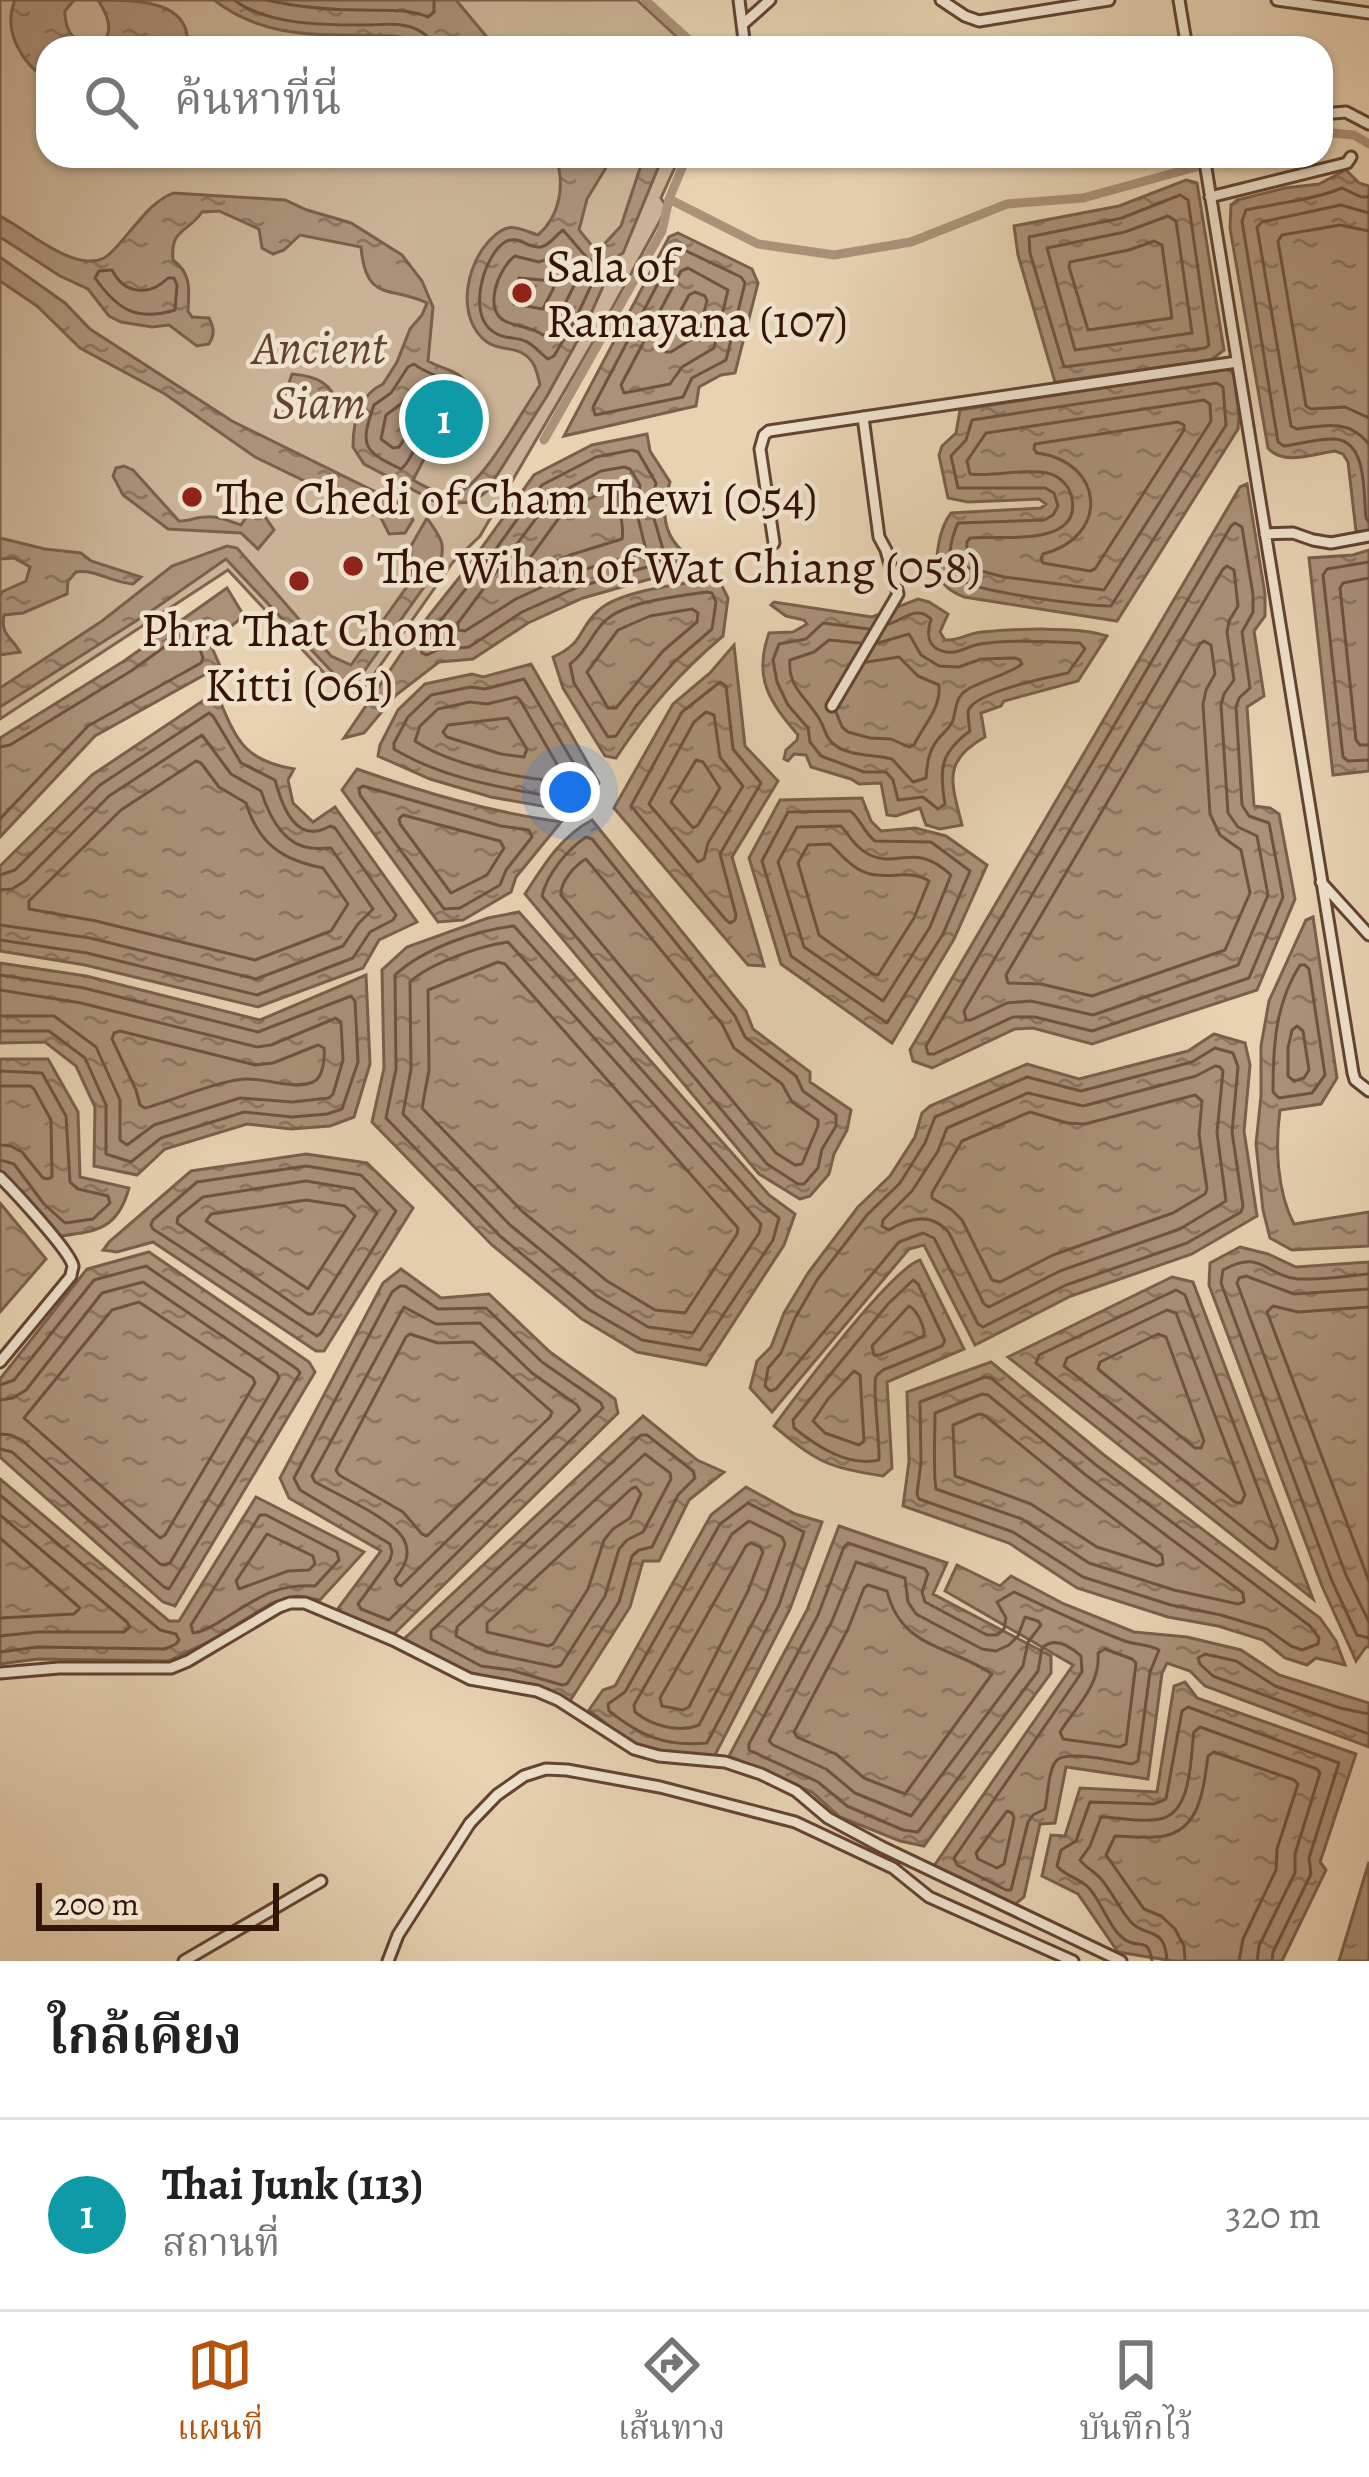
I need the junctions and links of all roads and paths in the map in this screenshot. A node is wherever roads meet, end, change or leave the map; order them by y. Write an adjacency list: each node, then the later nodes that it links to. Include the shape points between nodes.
1 (739, 0): 8 (street)
2 (770, 0): 8 (street)
3 (940, 0): 4 (street, via 980,21)
4 (1109, 0)
5 (1180, 0): 10 (street)
6 (1277, 0): 7 (street)
7 (1369, 13)
8 (742, 25): 9 (street)
9 (743, 36)
10 (1185, 36)
11 (1333, 113): 12 (street)
12 (1369, 124)
13 (1352, 158): 14 (street)
14 (1333, 166)
15 (1206, 168): 17 (street)
16 (1327, 168): 17 (street)
17 (1210, 197): 18 (street)
18 (1237, 362): 19 (street); 20 (street)
19 (863, 417): 22 (street, via 764,435); 23 (street, via 879,537 898,594)
20 (1265, 534): 21 (street, via 1322,543); 24 (street)
21 (1369, 536)
22 (774, 543)
23 (832, 706)
24 (1321, 882): 25 (street); 26 (street, via 1353,1073)
25 (1369, 934)
26 (1369, 1091)
27 (0, 1177): 28 (street, via 73,1270)
28 (0, 1362)
29 (0, 1673): 34 (street, via 171,1668 279,1607 305,1603 470,1679 558,1700 634,1749 760,1774 882,1847)
30 (321, 1881): 31 (street)
31 (184, 1961)
32 (388, 1961): 33 (street, via 470,1823 524,1776 546,1769 660,1787 795,1822 893,1868 929,1898)
33 (1073, 1961)
34 (1121, 1961)

